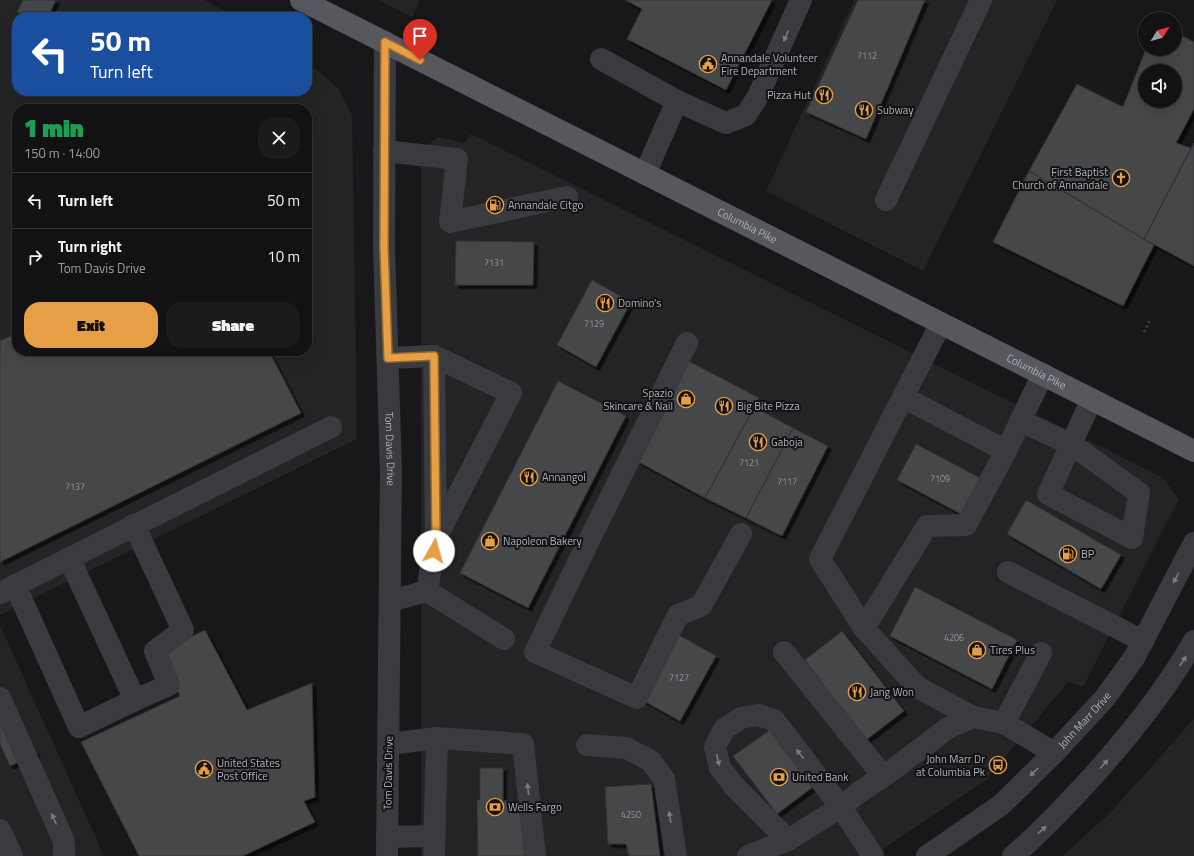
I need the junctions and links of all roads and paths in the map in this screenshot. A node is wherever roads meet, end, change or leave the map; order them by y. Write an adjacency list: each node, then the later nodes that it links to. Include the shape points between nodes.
1 (301, 0): 4 (main road, Columbia Pike)
2 (801, 0): 6 (street, one-way to 6, via 758,96 746,115 726,123)
3 (981, 0): 10 (street)
4 (385, 42): 7 (street, Tom Davis Drive); 8 (main road, Columbia Pike)
5 (601, 59): 6 (street)
6 (677, 101): 8 (street)
7 (384, 151): 9 (street, via 457,159 450,222); 16 (street, Tom Davis Drive)
8 (645, 174): 12 (main road, Columbia Pike)
9 (567, 197)
10 (886, 200)
11 (1150, 320): 13 (path)
12 (941, 323): 17 (main road, Columbia Pike); 18 (street)
13 (1144, 332)
14 (687, 343): 26 (street, via 536,652 637,698 678,615 701,606)
15 (434, 356): 16 (street); 27 (street); 27 (street, via 511,393)
16 (388, 358): 33 (street, Tom Davis Drive, via 391,472)
17 (1043, 374): 19 (main road, Columbia Pike); 20 (street)
18 (903, 397): 23 (street); 34 (street, via 820,559)
19 (1092, 399): 22 (street); 24 (main road, Columbia Pike)
20 (1020, 421): 22 (street); 23 (street)
21 (331, 427): 25 (street)
22 (1071, 444): 22 (street, via 1048,494 1132,538 1139,493)
23 (1006, 451): 34 (street, via 966,525 927,526)
24 (1194, 451)
25 (134, 525): 29 (street); 41 (street, via 183,630 155,651 169,685)
26 (741, 534)
27 (436, 538): 32 (street)
28 (1194, 543): 36 (street, John Marr Drive, one-way to 36)
29 (69, 558): 31 (street); 41 (street)
30 (1008, 572): 36 (street)
31 (8, 589): 41 (street, via 79,727)
32 (427, 592): 33 (street); 35 (street)
33 (390, 601): 45 (street, Tom Davis Drive)
34 (864, 628): 42 (street, via 917,687)
35 (504, 639)
36 (1143, 641): 47 (street, John Marr Drive, via 1134,658 1104,699)
37 (1194, 641): 61 (street, one-way to 37, via 1055,818 1117,750 1159,696)
38 (784, 652): 48 (street)
39 (1041, 652): 43 (street)
40 (0, 698): 55 (street, one-way to 40, via 63,839)
41 (135, 700)
42 (973, 716): 43 (street); 48 (street, via 948,728)
43 (1004, 723): 47 (street)
44 (437, 738): 45 (street); 53 (street); 56 (street, one-way to 44, via 523,744)
45 (388, 744): 52 (street, Tom Davis Drive)
46 (587, 745): 57 (street, one-way to 46, via 664,779 651,761 626,748)
47 (1054, 753): 60 (street, John Marr Drive, one-way to 60, via 1001,805)
48 (882, 776): 49 (street)
49 (841, 807): 51 (street); 51 (street, one-way to 51, via 774,720 758,715 741,718 724,729 715,747 720,768); 59 (street)
50 (0, 830): 54 (street)
51 (788, 840): 58 (street)
52 (387, 846): 53 (street)
53 (434, 846)
54 (12, 856)
55 (64, 856)
56 (535, 856)
57 (676, 856)
58 (748, 856)
59 (873, 856)
60 (927, 856)
61 (1013, 856)

